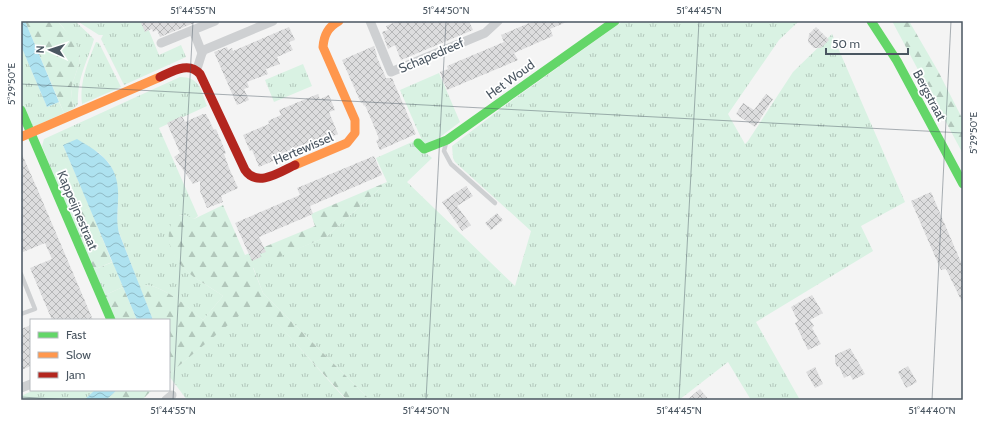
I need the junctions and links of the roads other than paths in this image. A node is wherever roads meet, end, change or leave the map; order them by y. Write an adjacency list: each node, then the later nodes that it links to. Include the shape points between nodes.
1 (215, 21): 8 (street)
2 (273, 21): 10 (street)
3 (339, 21): 11 (street, Hertewissel, via 327,29 323,47 355,120 353,138 347,143 264,178 256,179 249,176 245,170)
4 (370, 21): 5 (street, Schapedreef, via 391,72 485,33)
5 (498, 21)
6 (615, 21): 15 (street, Het Woud)
7 (871, 21): 17 (street, Bergstraat, via 897,61)
8 (192, 30): 9 (street); 10 (street)
9 (161, 43)
10 (202, 53): 11 (street)
11 (197, 69): 13 (street, via 188,66 180,68)
12 (21, 110): 13 (street, Kappeijnestraat)
13 (31, 133): 14 (street); 21 (street, Kappeijnestraat)
14 (21, 137)
15 (448, 140): 16 (street, Het Woud, via 424,149); 18 (lane, via 444,151 451,164)
16 (418, 143)
17 (963, 184)
18 (496, 203)
19 (21, 274): 20 (lane, via 35,308)
20 (21, 314)
21 (111, 319)

